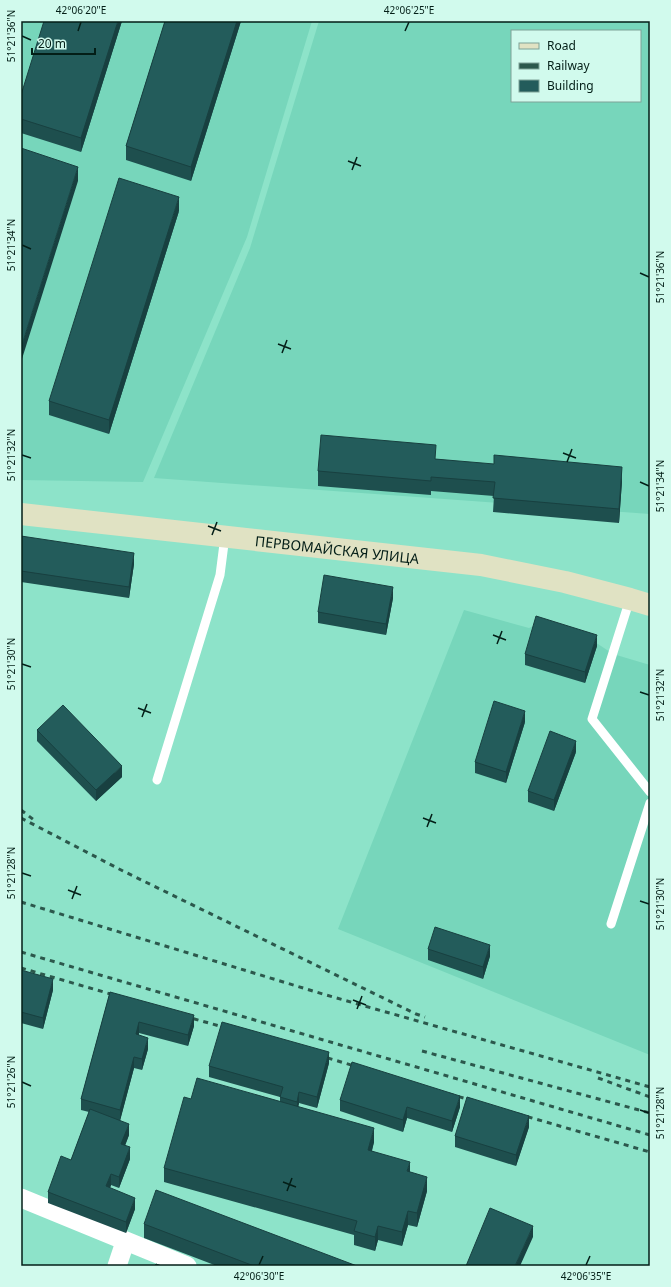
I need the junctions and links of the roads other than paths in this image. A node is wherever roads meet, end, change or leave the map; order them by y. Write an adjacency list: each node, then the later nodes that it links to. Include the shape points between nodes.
1 (21, 514): 2 (street, ПЕРВОМАЙСКАЯ УЛИЦА)
2 (225, 536): 3 (street, ПЕРВОМАЙСКАЯ УЛИЦА, via 481,565 565,582); 4 (lane, via 220,575)
3 (640, 602): 5 (lane, via 592,719)
4 (157, 780)
5 (650, 792)
6 (650, 803): 7 (lane)
7 (611, 924)
8 (21, 1198): 9 (street)
9 (125, 1242): 10 (street); 11 (street)
10 (117, 1266)
11 (187, 1266)

